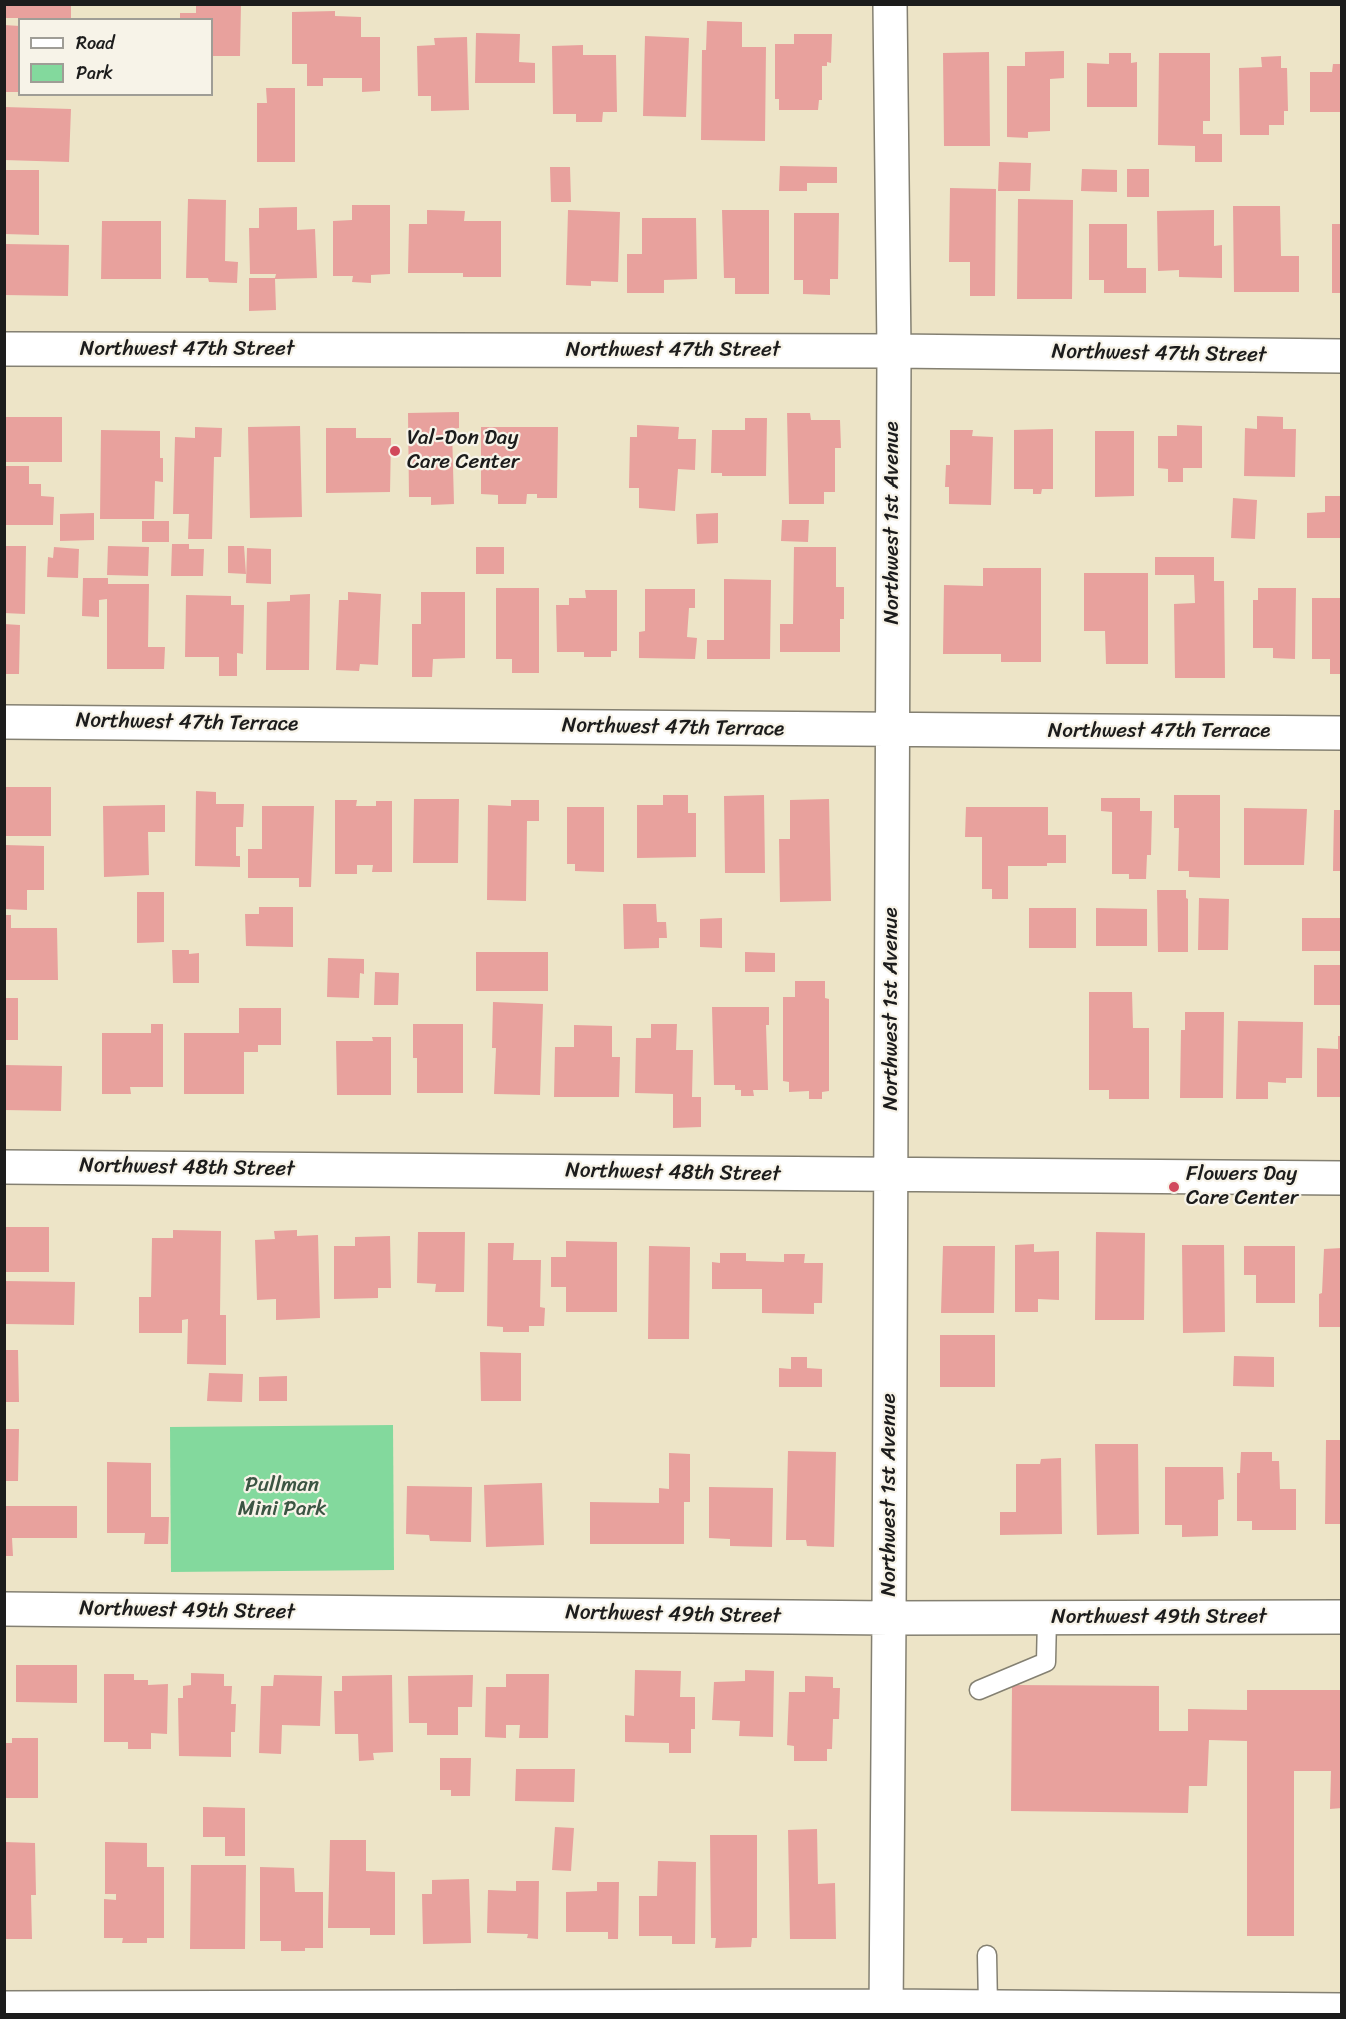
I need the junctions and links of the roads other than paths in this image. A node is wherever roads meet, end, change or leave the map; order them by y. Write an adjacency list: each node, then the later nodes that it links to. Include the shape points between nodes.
1 (890, 4): 3 (street, Northwest 1st Avenue)
2 (4, 349): 3 (street, Northwest 47th Street)
3 (894, 351): 4 (street, Northwest 47th Street); 6 (street, Northwest 1st Avenue)
4 (1341, 356)
5 (4, 722): 6 (street, Northwest 47th Terrace)
6 (893, 730): 7 (street, Northwest 47th Terrace); 9 (street, Northwest 1st Avenue)
7 (1341, 733)
8 (4, 1167): 9 (street, Northwest 48th Street)
9 (891, 1175): 10 (street, Northwest 48th Street); 13 (street, Northwest 1st Avenue)
10 (1341, 1178)
11 (4, 1609): 13 (street, Northwest 49th Street)
12 (1341, 1617): 14 (street, Northwest 49th Street)
13 (890, 1618): 14 (street, Northwest 49th Street); 19 (street, Northwest 1st Avenue)
14 (1047, 1618): 15 (lane, via 1046,1662)
15 (979, 1690)
16 (987, 1955): 17 (lane)
17 (988, 2006): 19 (street); 20 (street)
18 (4, 2008): 19 (street)
19 (886, 2010)
20 (1341, 2010)

